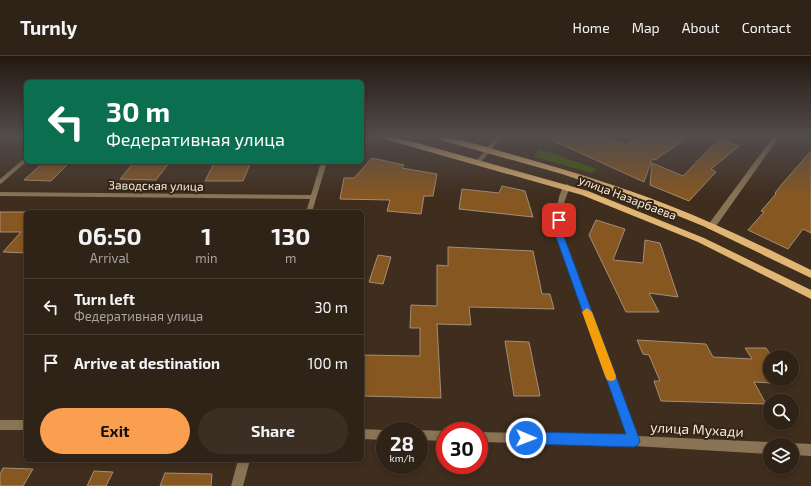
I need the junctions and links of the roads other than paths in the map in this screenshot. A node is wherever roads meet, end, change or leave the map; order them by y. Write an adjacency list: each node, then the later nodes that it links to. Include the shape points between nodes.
1 (460, 157): 6 (main road, улица Назарбаева)
2 (482, 157): 6 (street)
3 (509, 157): 13 (main road, улица Назарбаева, via 644,198)
4 (762, 157): 13 (street)
5 (24, 161): 8 (street)
6 (478, 162): 9 (main road, улица Назарбаева)
7 (323, 164): 11 (street)
8 (0, 182)
9 (567, 186): 15 (main road, улица Назарбаева, via 702,240); 21 (street, via 560,206 559,234)
10 (0, 194): 11 (street, Заводская улица)
11 (313, 198): 12 (street)
12 (310, 210)
13 (711, 227): 14 (main road, улица Назарбаева)
14 (811, 274)
15 (811, 295)
16 (0, 425): 17 (street)
17 (24, 425)
18 (364, 434): 19 (street)
19 (376, 435)
20 (488, 437): 21 (street, улица Мухади)
21 (634, 441): 22 (street, улица Мухади)
22 (763, 448)
23 (799, 449): 24 (street)
24 (811, 450)
25 (243, 462): 26 (street)
26 (237, 486)

